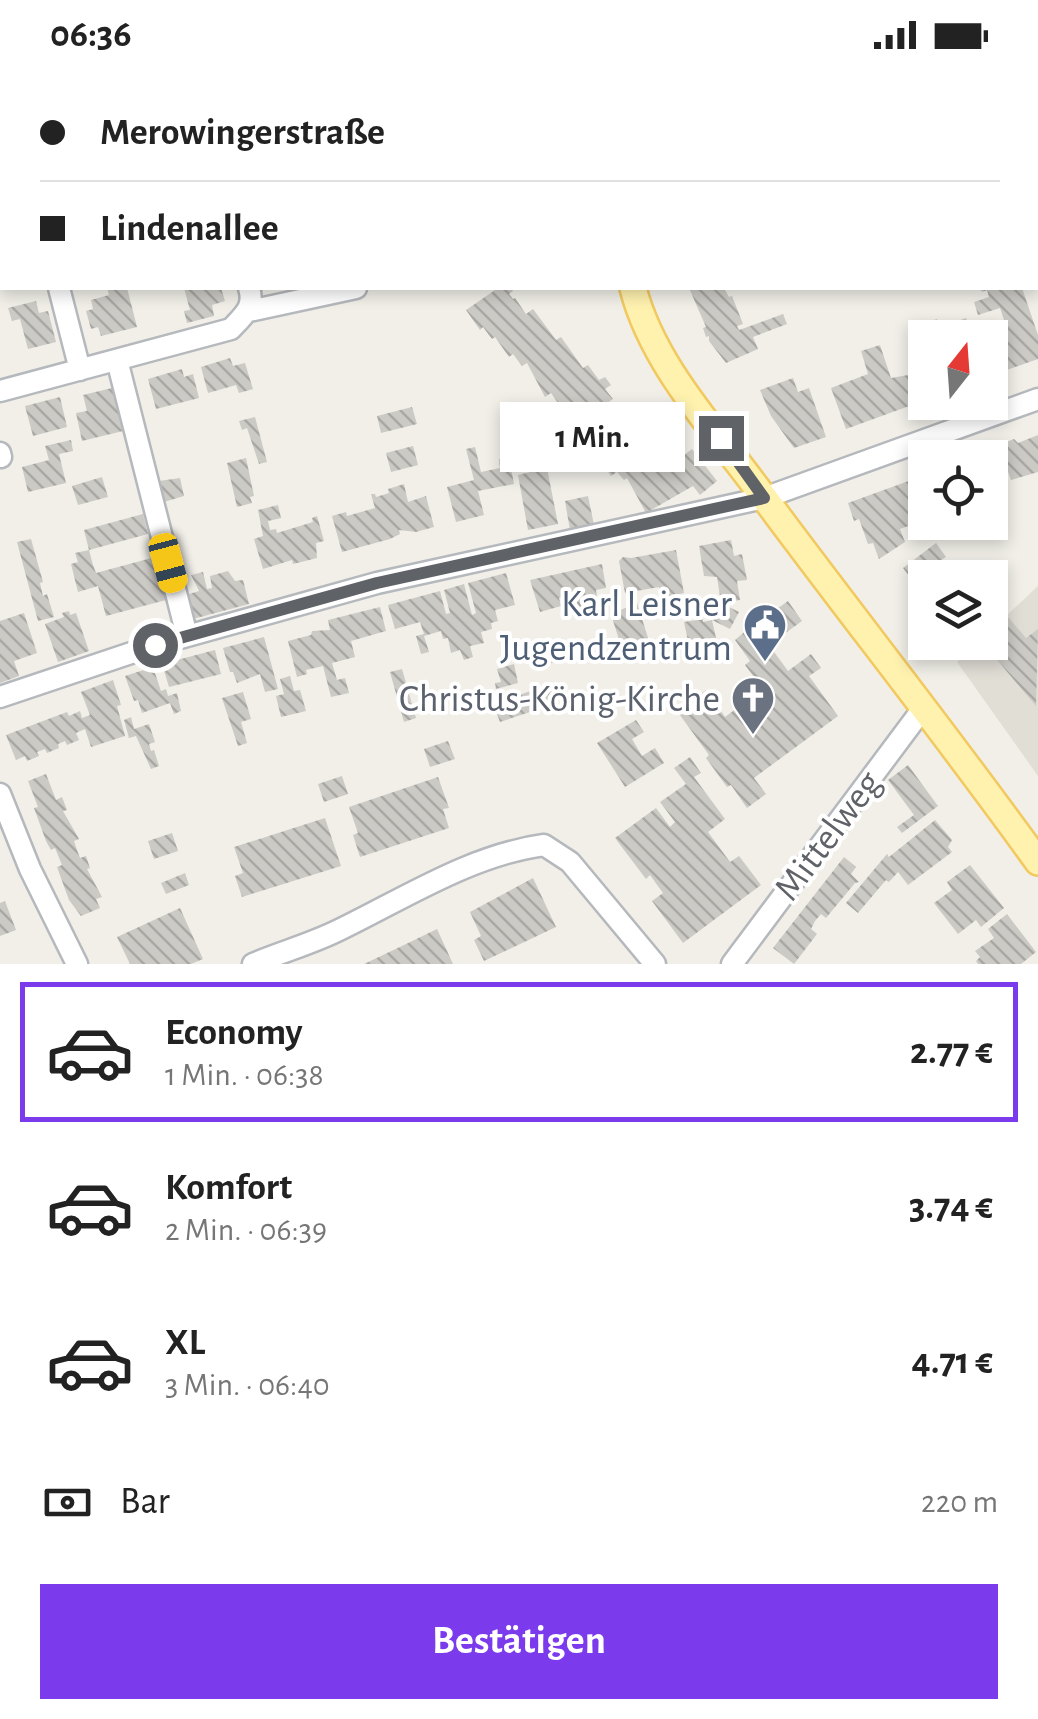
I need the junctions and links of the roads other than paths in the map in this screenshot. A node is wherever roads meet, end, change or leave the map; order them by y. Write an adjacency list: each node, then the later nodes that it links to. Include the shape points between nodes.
1 (60, 290): 7 (street)
2 (250, 290): 5 (street)
3 (346, 290): 5 (street)
4 (635, 290): 10 (main road, via 662,356)
5 (249, 310): 6 (street, via 231,328)
6 (117, 360): 7 (street); 11 (street)
7 (80, 370): 8 (street)
8 (0, 391)
9 (1038, 399): 10 (street)
10 (764, 498): 11 (street, via 377,583); 13 (main road)
11 (187, 636): 12 (street)
12 (0, 697)
13 (924, 707): 15 (main road); 19 (street, Mittelweg)
14 (0, 794): 16 (street)
15 (1038, 862)
16 (76, 964)
17 (253, 964): 18 (street, via 334,933 432,882 514,849 544,845 570,862)
18 (655, 964)
19 (732, 964)

